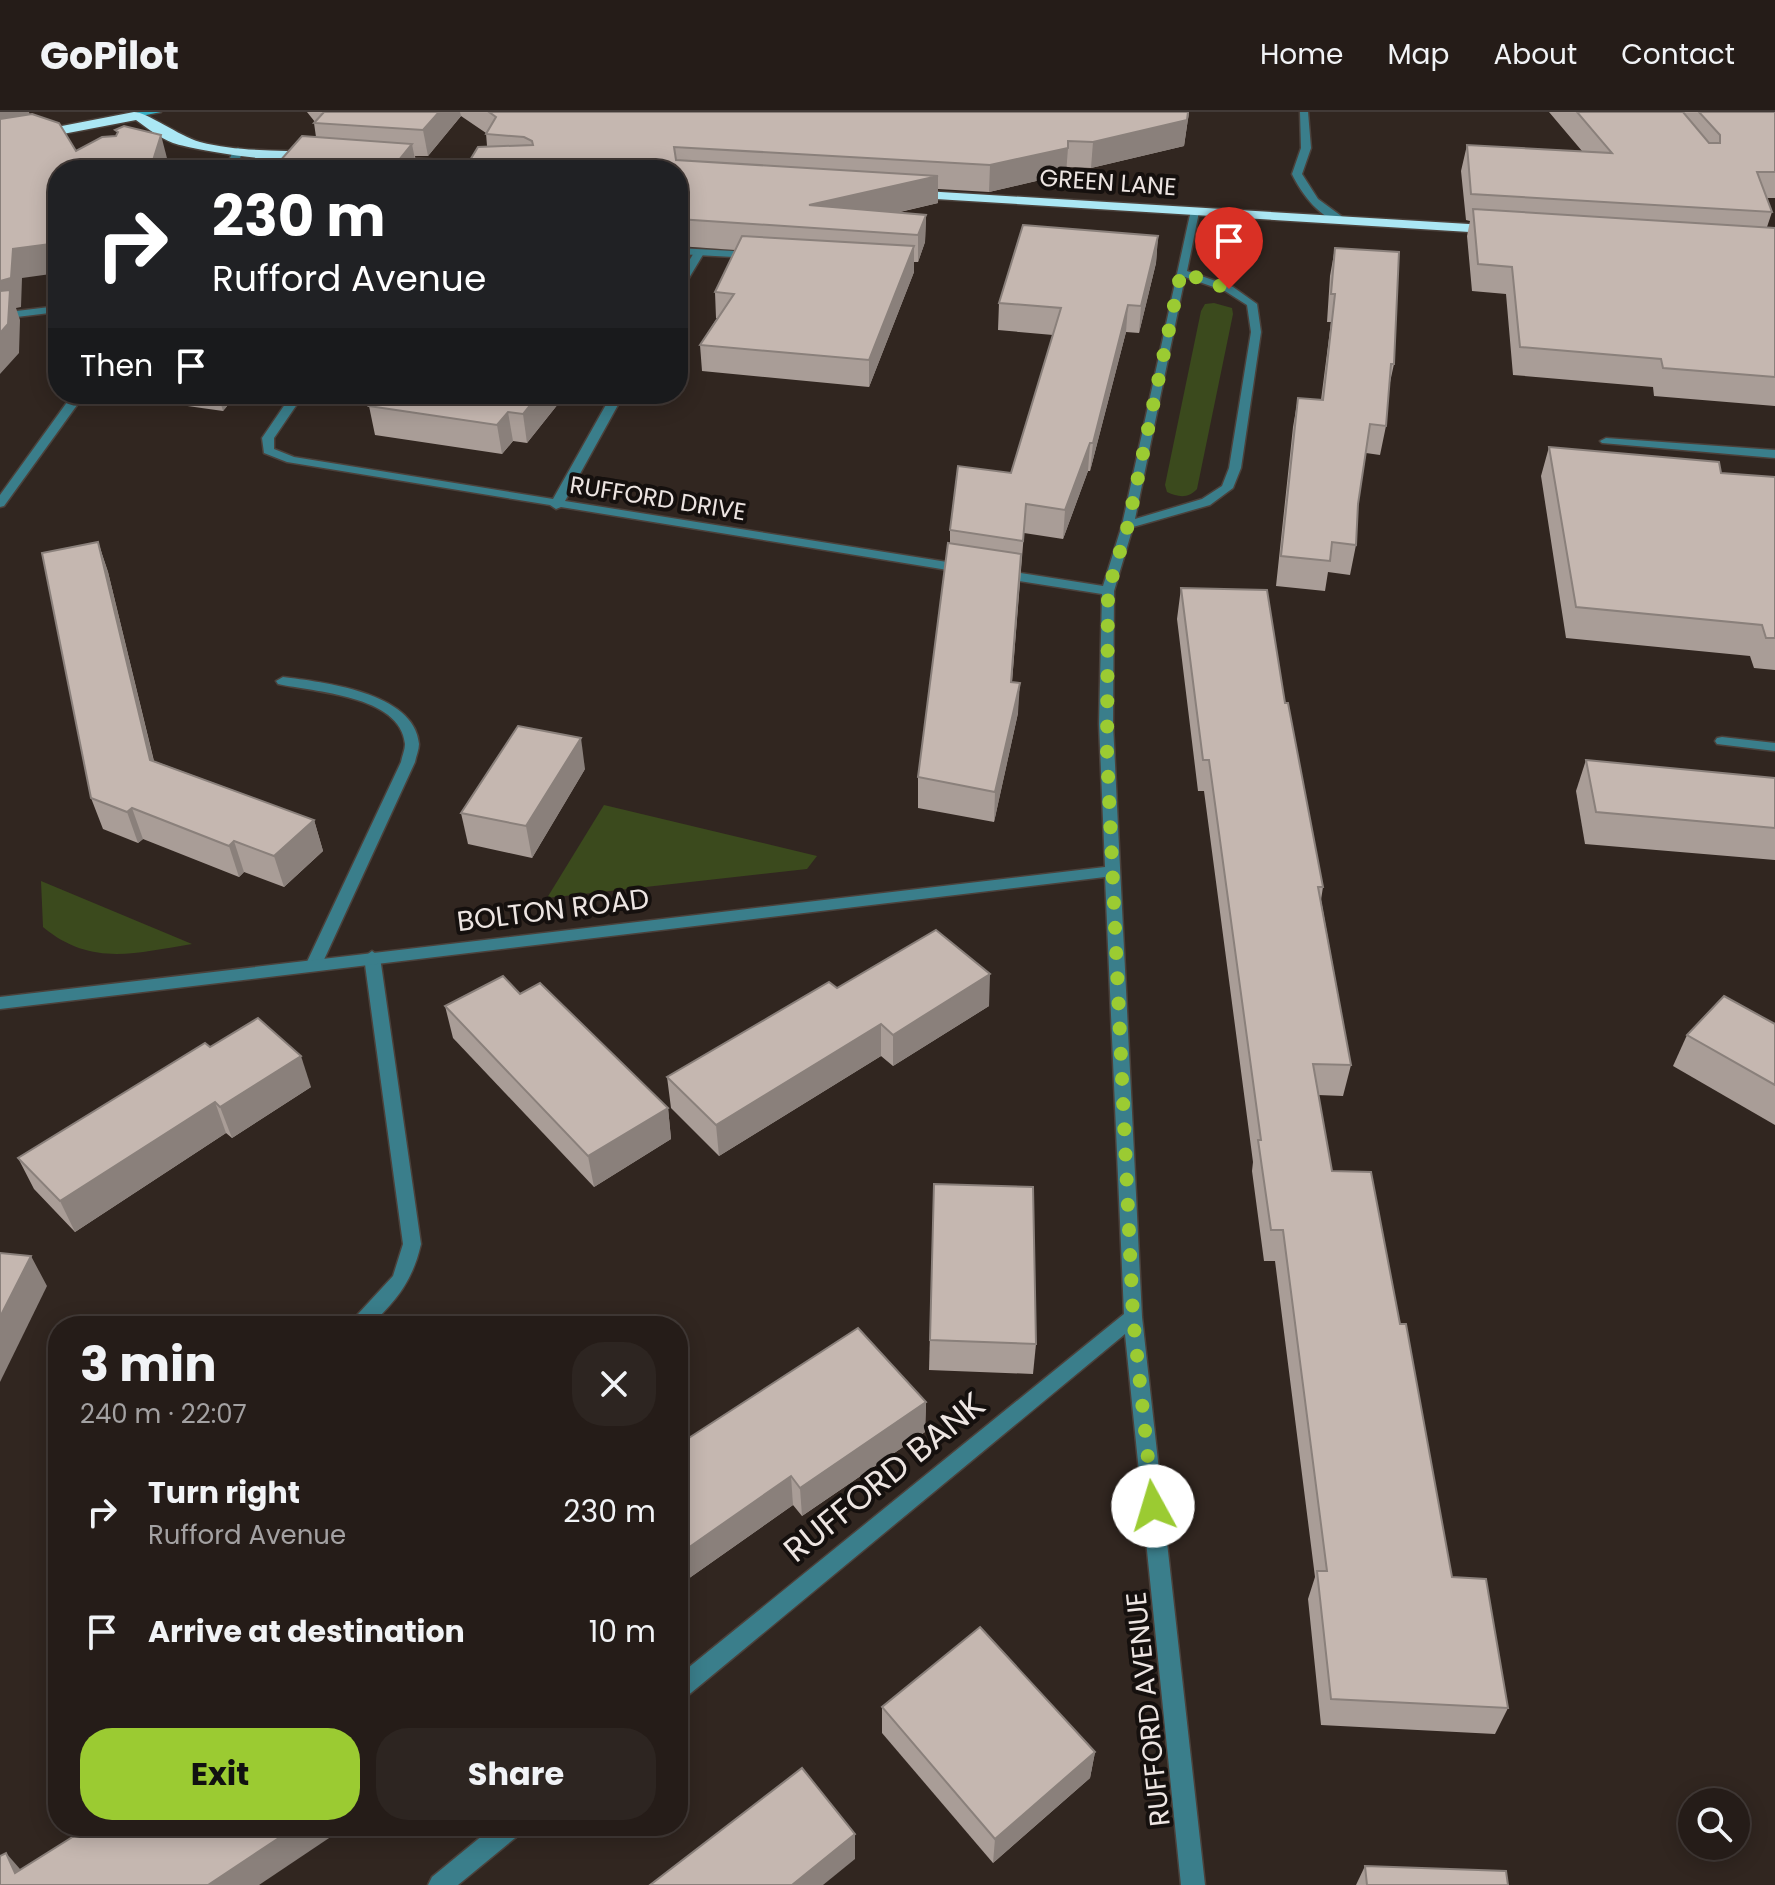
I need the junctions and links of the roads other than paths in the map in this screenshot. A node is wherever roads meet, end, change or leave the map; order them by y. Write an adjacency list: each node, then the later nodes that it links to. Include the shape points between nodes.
1 (157, 112): 3 (main road)
2 (1304, 112): 15 (street, via 1306,148 1297,174 1317,206)
3 (139, 115): 4 (highway); 8 (highway, via 167,136)
4 (106, 116): 5 (highway)
5 (37, 134): 6 (highway); 7 (street)
6 (0, 142)
7 (64, 143)
8 (238, 151): 9 (highway); 11 (street)
9 (330, 157)
10 (361, 159): 12 (highway)
11 (234, 160)
12 (371, 160)
13 (892, 193): 14 (highway, GREEN LANE)
14 (1194, 212): 15 (highway, GREEN LANE); 21 (street, RUFFORD AVENUE)
15 (1341, 220): 16 (highway, GREEN LANE)
16 (1521, 231)
17 (688, 252): 18 (street)
18 (699, 253): 19 (street); 20 (street)
19 (757, 256)
20 (688, 271)
21 (1181, 272): 31 (street, RUFFORD AVENUE); 31 (street, via 1229,289 1252,304 1256,332 1235,468 1227,488 1206,502)
22 (48, 310): 23 (street)
23 (0, 316)
24 (72, 404): 29 (street)
25 (291, 404): 30 (street, RUFFORD DRIVE, via 268,438 268,451 291,460)
26 (612, 404): 30 (street)
27 (1606, 441): 28 (street)
28 (1775, 454)
29 (0, 503)
30 (556, 505): 32 (street, RUFFORD DRIVE)
31 (1128, 525): 32 (street, RUFFORD AVENUE)
32 (1108, 591): 36 (street, RUFFORD AVENUE)
33 (283, 681): 38 (street, via 356,694 388,708 412,743 408,762)
34 (1722, 741): 35 (street)
35 (1775, 747)
36 (1112, 871): 37 (street, BOLTON ROAD); 41 (street, RUFFORD AVENUE)
37 (372, 957): 38 (street, BOLTON ROAD); 40 (street, via 412,1244 395,1293)
38 (314, 964): 39 (street, BOLTON ROAD)
39 (0, 1003)
40 (368, 1316)
41 (1133, 1317): 42 (street, RUFFORD BANK); 45 (street, RUFFORD AVENUE)
42 (688, 1682)
43 (500, 1836): 44 (street)
44 (440, 1885)
45 (1193, 1885)

